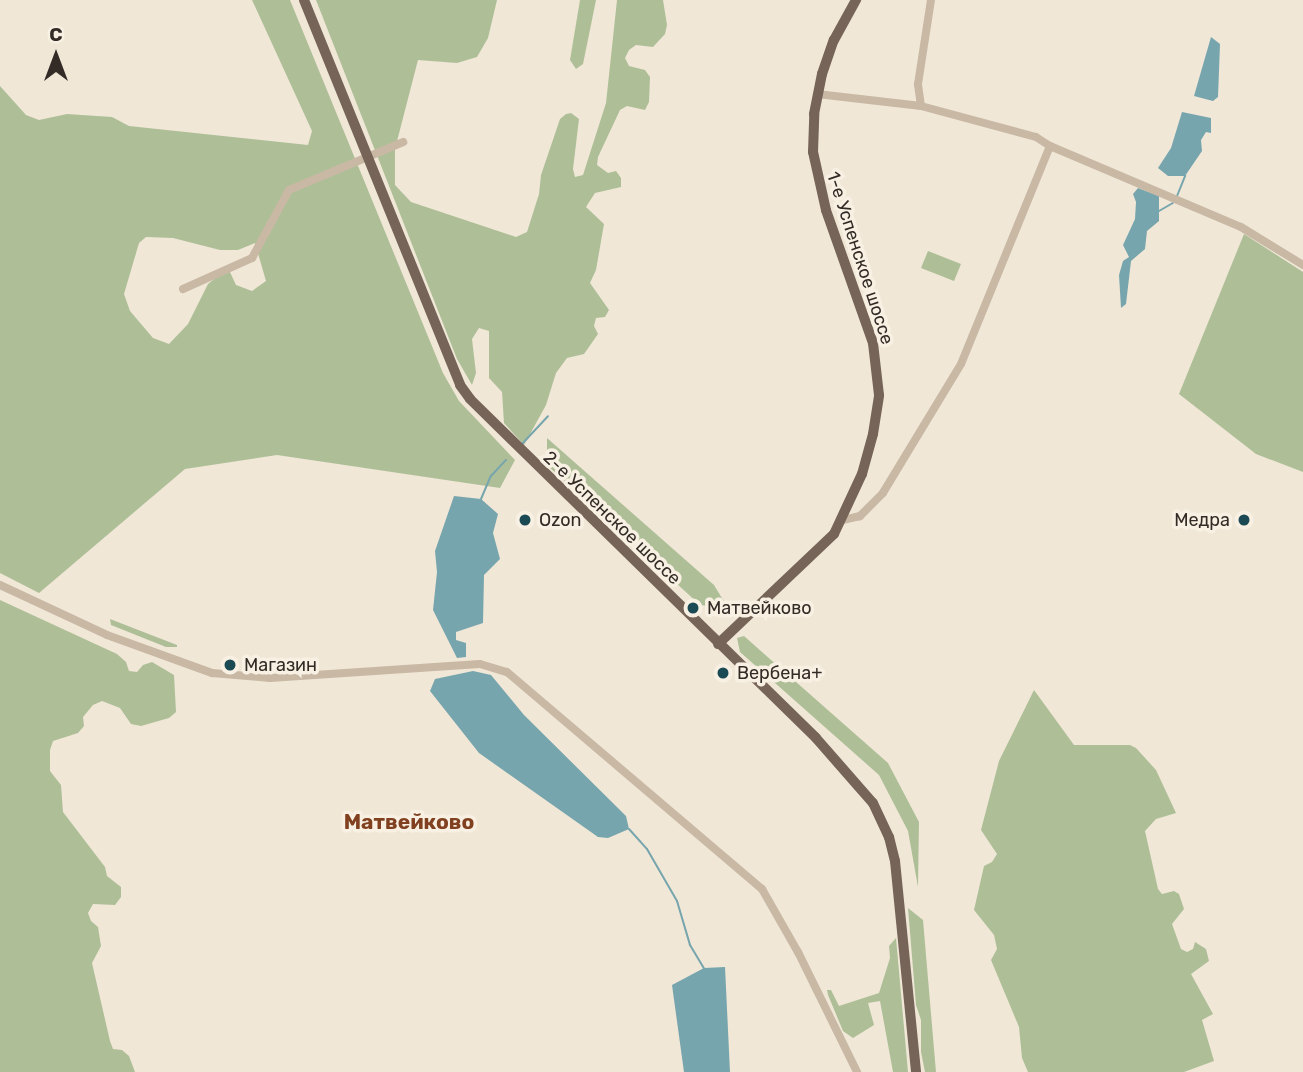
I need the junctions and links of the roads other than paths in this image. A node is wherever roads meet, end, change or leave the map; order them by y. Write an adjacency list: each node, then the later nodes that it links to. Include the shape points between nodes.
1 (304, 0): 8 (main road, 2-е Успенское шоссе)
2 (856, 0): 4 (main road, 1-е Успенское шоссе, via 834,40)
3 (931, 0): 5 (street, via 919,84)
4 (817, 94): 5 (street); 11 (main road, 1-е Успенское шоссе, via 813,152 817,179 869,331 878,383 869,450)
5 (921, 106): 7 (street, via 1036,137)
6 (403, 142): 8 (street)
7 (1050, 146): 9 (street, via 1241,227); 11 (street, via 961,364 883,493 860,516)
8 (368, 157): 10 (street, via 289,190 252,258); 13 (main road, 2-е Успенское шоссе, via 460,385 470,399)
9 (1303, 265)
10 (183, 289)
11 (842, 520): 13 (main road, 1-е Успенское шоссе, via 821,548)
12 (0, 585): 14 (street, via 107,635 212,673 270,678 457,664 500,669 757,884 777,912)
13 (718, 644): 15 (main road, 2-е Успенское шоссе, via 852,776 882,821 894,861)
14 (857, 1072)
15 (916, 1072)

